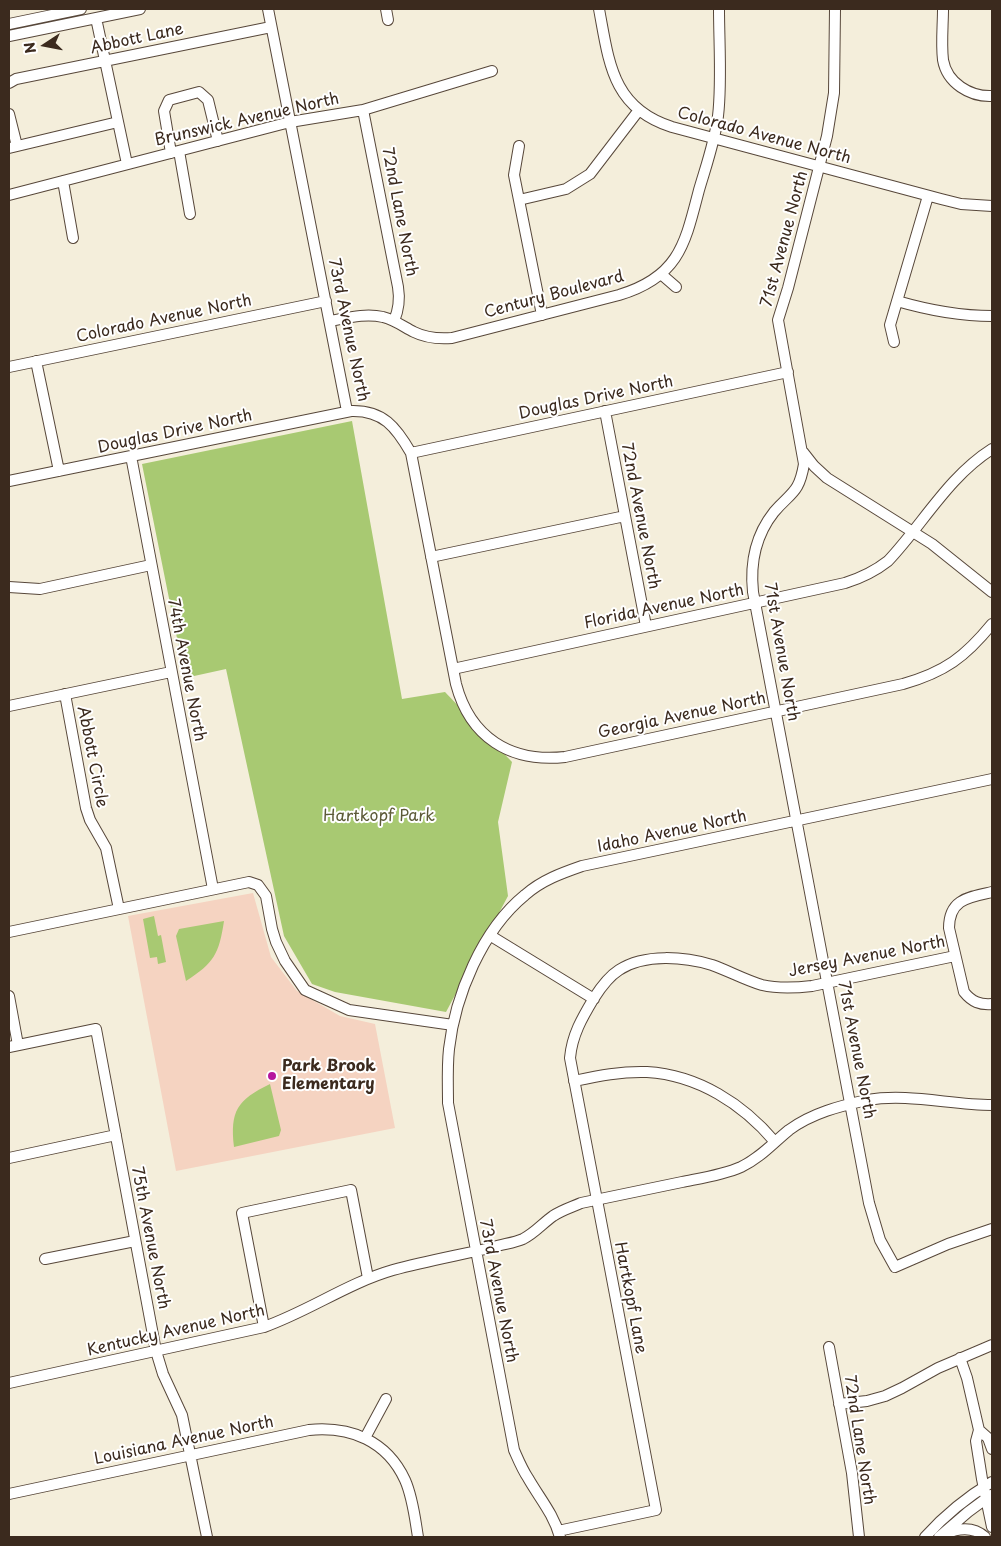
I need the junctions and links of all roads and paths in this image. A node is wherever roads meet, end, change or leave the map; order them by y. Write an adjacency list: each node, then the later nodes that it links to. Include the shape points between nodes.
1 (81, 9): 11 (street)
2 (140, 9): 9 (street)
3 (268, 9): 12 (street, 73rd Avenue North)
4 (386, 9): 10 (street)
5 (599, 9): 19 (street, Colorado Avenue North, via 613,73)
6 (719, 9): 23 (street, Century Boulevard, via 719,103)
7 (835, 9): 29 (street, 71st Avenue North, via 834,92)
8 (943, 9): 17 (street, via 943,56 947,71 969,93)
9 (96, 18): 13 (street); 14 (street)
10 (388, 20)
11 (9, 24)
12 (271, 26): 14 (street, Abbott Lane); 22 (street, 73rd Avenue North)
13 (9, 36)
14 (105, 61): 16 (street, Abbott Lane); 21 (street)
15 (492, 71): 18 (street, Brunswick Avenue North)
16 (9, 82)
17 (992, 96)
18 (363, 110): 22 (street, Brunswick Avenue North); 44 (street, 72nd Lane North, via 400,299)
19 (639, 110): 23 (street, Colorado Avenue North, via 664,125); 33 (street, via 590,174 566,189)
20 (9, 114): 26 (street)
21 (118, 122): 26 (street); 28 (street)
22 (290, 122): 24 (street, Brunswick Avenue North); 40 (street, 73rd Avenue North)
23 (713, 138): 29 (street, Colorado Avenue North); 37 (street, Century Boulevard, via 686,239)
24 (218, 141): 27 (street, Brunswick Avenue North); 27 (street, via 208,100 199,92 182,96 169,100 164,111)
25 (519, 146): 33 (street, via 514,175)
26 (13, 147)
27 (175, 152): 28 (street, Brunswick Avenue North); 35 (street)
28 (128, 164): 30 (street, Brunswick Avenue North)
29 (820, 167): 32 (street, Colorado Avenue North); 48 (street, 71st Avenue North, via 778,320)
30 (63, 181): 31 (street, Brunswick Avenue North); 36 (street)
31 (9, 195)
32 (928, 196): 34 (street, Colorado Avenue North, via 961,204); 39 (street)
33 (519, 200): 41 (street)
34 (992, 206)
35 (190, 214)
36 (73, 238)
37 (660, 274): 38 (street); 41 (street, Century Boulevard, via 632,291)
38 (676, 287)
39 (897, 301): 42 (street, via 936,311); 45 (street, via 890,325)
40 (326, 302): 43 (street, 73rd Avenue North); 46 (street, Colorado Avenue North)
41 (542, 315): 44 (street, Century Boulevard, via 440,339 416,333)
42 (992, 316)
43 (330, 321): 44 (street, Century Boulevard, via 369,315); 50 (street, 73rd Avenue North)
44 (394, 321)
45 (894, 342)
46 (36, 361): 47 (street, Colorado Avenue North); 55 (street)
47 (9, 367)
48 (788, 372): 49 (street, Douglas Drive North); 52 (street, 71st Avenue North)
49 (605, 411): 53 (street, Douglas Drive North); 57 (street, 72nd Avenue North)
50 (347, 412): 53 (street, 73rd Avenue North, via 363,410 385,419); 54 (street, Douglas Drive North)
51 (992, 450): 58 (street, Florida Avenue North, via 956,478)
52 (803, 452): 58 (street, via 827,478); 63 (street, 71st Avenue North, via 803,471 797,489 775,511 758,540 752,575)
53 (411, 453): 59 (street, 73rd Avenue North)
54 (131, 456): 55 (street, Douglas Drive North); 60 (street, 74th Avenue North)
55 (59, 471): 56 (street, Douglas Drive North)
56 (9, 481)
57 (625, 516): 59 (street); 65 (street, 72nd Avenue North)
58 (913, 532): 62 (street); 63 (street, Florida Avenue North, via 888,561 861,578)
59 (431, 557): 66 (street, 73rd Avenue North)
60 (151, 565): 61 (street, via 40,589); 67 (street, 74th Avenue North)
61 (9, 587)
62 (992, 592)
63 (755, 602): 65 (street, Florida Avenue North); 70 (street, 71st Avenue North)
64 (992, 624): 70 (street, Georgia Avenue North, via 956,661 922,679)
65 (646, 626): 66 (street, Florida Avenue North)
66 (453, 669): 71 (street, 73rd Avenue North, via 467,714 488,738 502,747 533,758)
67 (171, 672): 68 (street); 74 (street, 74th Avenue North)
68 (65, 694): 69 (street); 76 (street, Abbott Circle, via 86,808 106,848)
69 (9, 706)
70 (776, 712): 71 (street, Georgia Avenue North); 73 (street, 71st Avenue North)
71 (565, 757)
72 (992, 779): 73 (street, Idaho Avenue North)
73 (797, 820): 78 (street, Idaho Avenue North, via 562,872 524,895); 80 (street, 71st Avenue North)
74 (212, 889): 76 (street); 84 (street, via 249,882 258,885 266,896 276,942 305,990 349,1010)
75 (992, 892): 79 (street, Jersey Avenue North, via 962,900 956,905 949,928)
76 (119, 909): 77 (street)
77 (9, 932)
78 (490, 936): 82 (street); 84 (street, Idaho Avenue North, via 466,981)
79 (955, 956): 80 (street, Jersey Avenue North); 83 (street, via 964,992 975,1002)
80 (828, 983): 82 (street, Jersey Avenue North, via 779,988 710,965 669,958 655,959 620,969 609,978); 88 (street, 71st Avenue North)
81 (9, 996): 86 (street)
82 (594, 1000): 87 (street, Hartkopf Lane, via 574,1034 571,1046)
83 (992, 1004)
84 (453, 1025): 85 (street, Idaho Avenue North)
85 (450, 1039): 96 (street, 73rd Avenue North, via 448,1103)
86 (13, 1046): 90 (street, 75th Avenue North, via 96,1029)
87 (574, 1081): 91 (street, via 600,1075 647,1072 693,1082 734,1103); 93 (street, Hartkopf Lane)
88 (851, 1104): 89 (street, Kentucky Avenue North, via 901,1097); 91 (street, Kentucky Avenue North, via 805,1120); 94 (street, 71st Avenue North, via 869,1203 880,1240 895,1266)
89 (992, 1105)
90 (116, 1135): 92 (street); 95 (street, 75th Avenue North)
91 (775, 1142): 93 (street, Kentucky Avenue North, via 755,1159 727,1172)
92 (9, 1158)
93 (596, 1200): 96 (street, Kentucky Avenue North, via 567,1208 522,1239); 115 (street, Hartkopf Lane, via 656,1510)
94 (992, 1229)
95 (135, 1241): 97 (street); 102 (street, 75th Avenue North)
96 (475, 1252): 98 (street, Kentucky Avenue North); 115 (street, 73rd Avenue North, via 514,1450 528,1479 547,1505)
97 (45, 1260)
98 (368, 1278): 99 (street, Kentucky Avenue North); 99 (street, via 351,1190 242,1213)
99 (264, 1327): 102 (street, Kentucky Avenue North)
100 (992, 1345): 103 (street)
101 (829, 1347): 106 (street, 72nd Lane North)
102 (156, 1351): 104 (street, Kentucky Avenue North); 110 (street, 75th Avenue North, via 182,1414)
103 (960, 1358): 106 (street, via 885,1396); 107 (street)
104 (9, 1383)
105 (386, 1399): 108 (street)
106 (839, 1404): 119 (street, 72nd Lane North, via 852,1473)
107 (979, 1430): 109 (street, via 988,1438); 111 (street, via 976,1441)
108 (365, 1438): 110 (street, Louisiana Avenue North, via 324,1428); 118 (street, via 378,1446 399,1468 406,1482)
109 (992, 1449)
110 (191, 1455): 112 (street, Louisiana Avenue North); 117 (street, 75th Avenue North)
111 (988, 1484): 113 (street); 120 (street, via 947,1514)
112 (9, 1494)
113 (989, 1496): 114 (street); 116 (street)
114 (992, 1528)
115 (559, 1534)
116 (940, 1536): 121 (street, via 966,1529)
117 (207, 1537)
118 (418, 1537)
119 (859, 1537)
120 (926, 1537)
121 (986, 1537)

